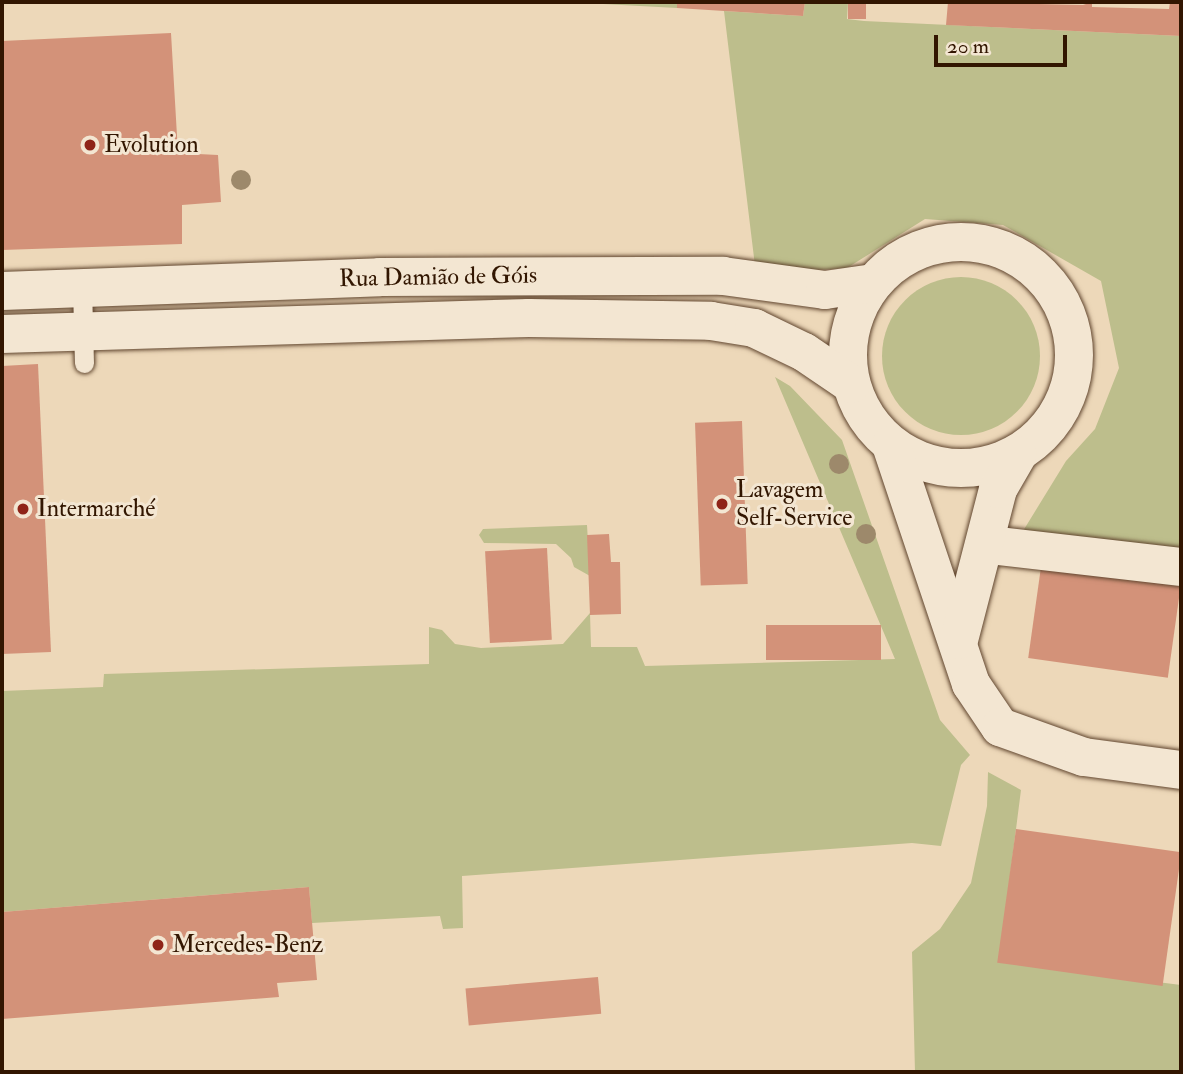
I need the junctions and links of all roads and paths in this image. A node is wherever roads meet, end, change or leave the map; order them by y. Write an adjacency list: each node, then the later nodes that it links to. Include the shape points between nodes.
1 (873, 283): 2 (street, Rua Damião de Góis, via 825,290 723,276 380,276); 6 (street, via 854,314 847,349); 8 (street, via 911,254 933,245 970,241 1005,250 1044,278 1060,297 1073,330 1076,367 1066,402 1047,432)
2 (82, 287): 3 (street, Rua Damião de Góis); 5 (lane)
3 (2, 291)
4 (2, 334): 5 (street, Rua Damião de Góis)
5 (83, 346): 6 (street, Rua Damião de Góis, via 528,318 711,321 754,328 804,352)
6 (850, 384): 7 (street, via 865,418)
7 (891, 445): 8 (street, via 920,462 953,469 987,467); 11 (street)
8 (1018, 455): 11 (street, via 998,489)
9 (999, 546): 10 (street)
10 (1181, 568)
11 (959, 640): 12 (street, via 971,684 1000,727 1084,757)
12 (1181, 770)

